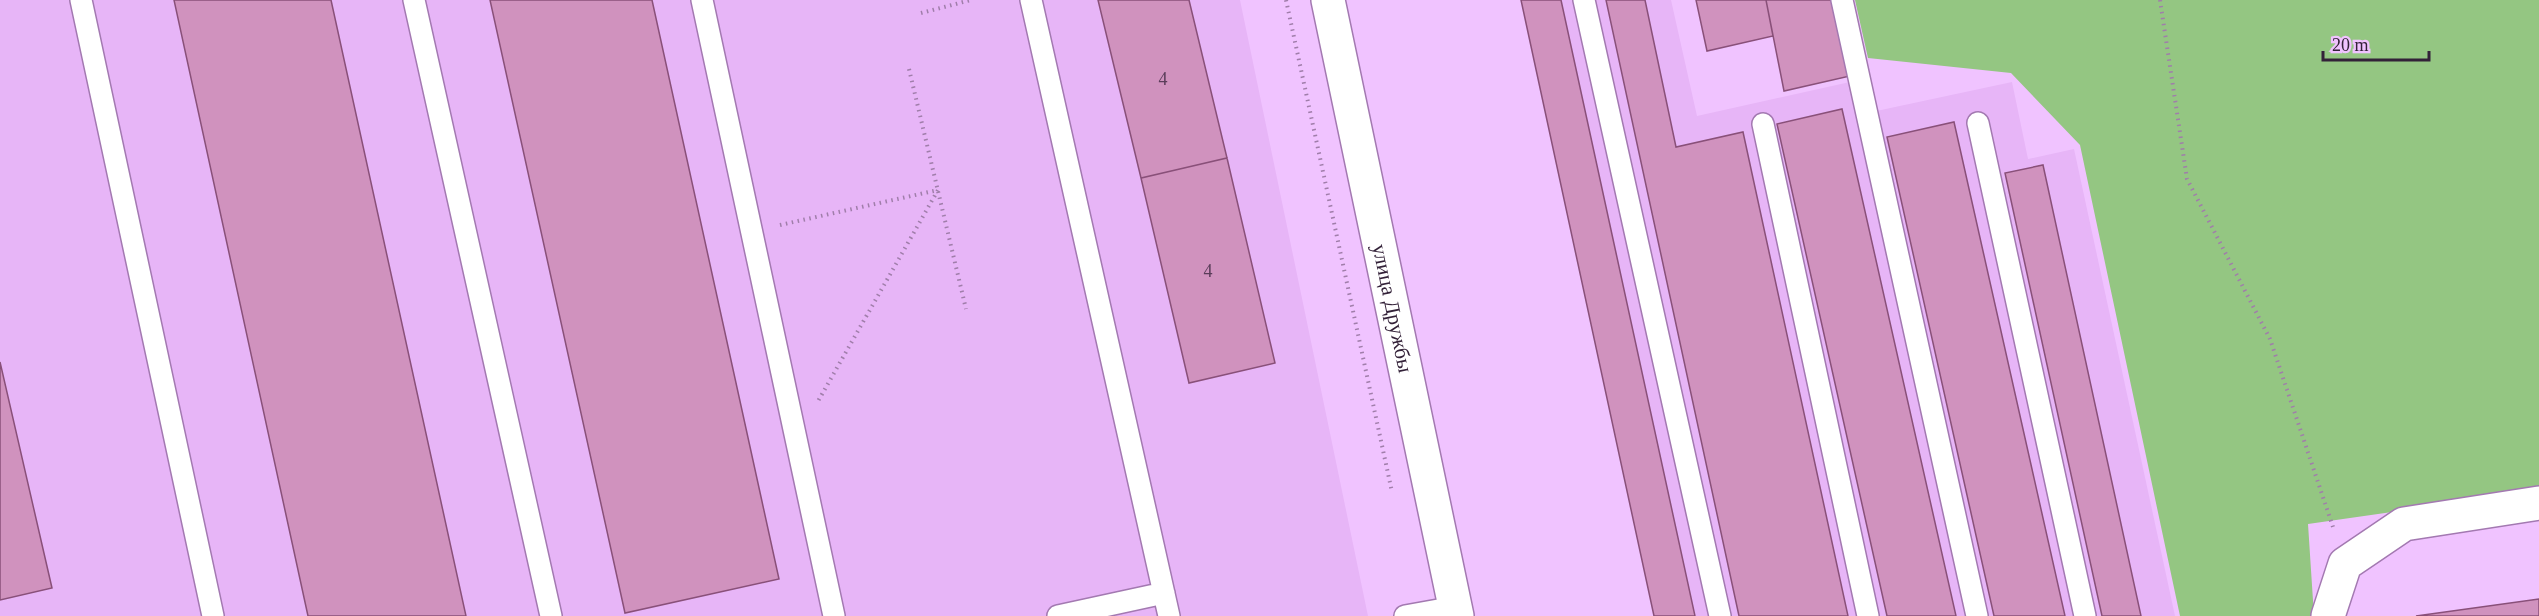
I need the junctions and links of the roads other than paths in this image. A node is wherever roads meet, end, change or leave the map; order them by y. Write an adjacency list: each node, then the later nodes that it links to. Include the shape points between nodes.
1 (81, 0): 13 (lane)
2 (414, 0): 14 (lane)
3 (702, 0): 15 (lane)
4 (1031, 0): 11 (lane)
5 (1328, 0): 12 (street, улица Дружбы)
6 (1584, 0): 19 (lane)
7 (1842, 0): 21 (lane)
8 (1978, 123): 22 (lane)
9 (1763, 124): 20 (lane)
10 (2539, 503): 23 (street, via 2404,524 2345,564)
11 (1164, 593): 16 (lane); 17 (lane)
12 (1456, 611): 18 (lane)
13 (213, 616)
14 (551, 616)
15 (834, 616)
16 (1058, 616)
17 (1169, 616)
18 (1405, 616)
19 (1719, 616)
20 (1868, 616)
21 (1977, 616)
22 (2085, 616)
23 (2328, 616)

